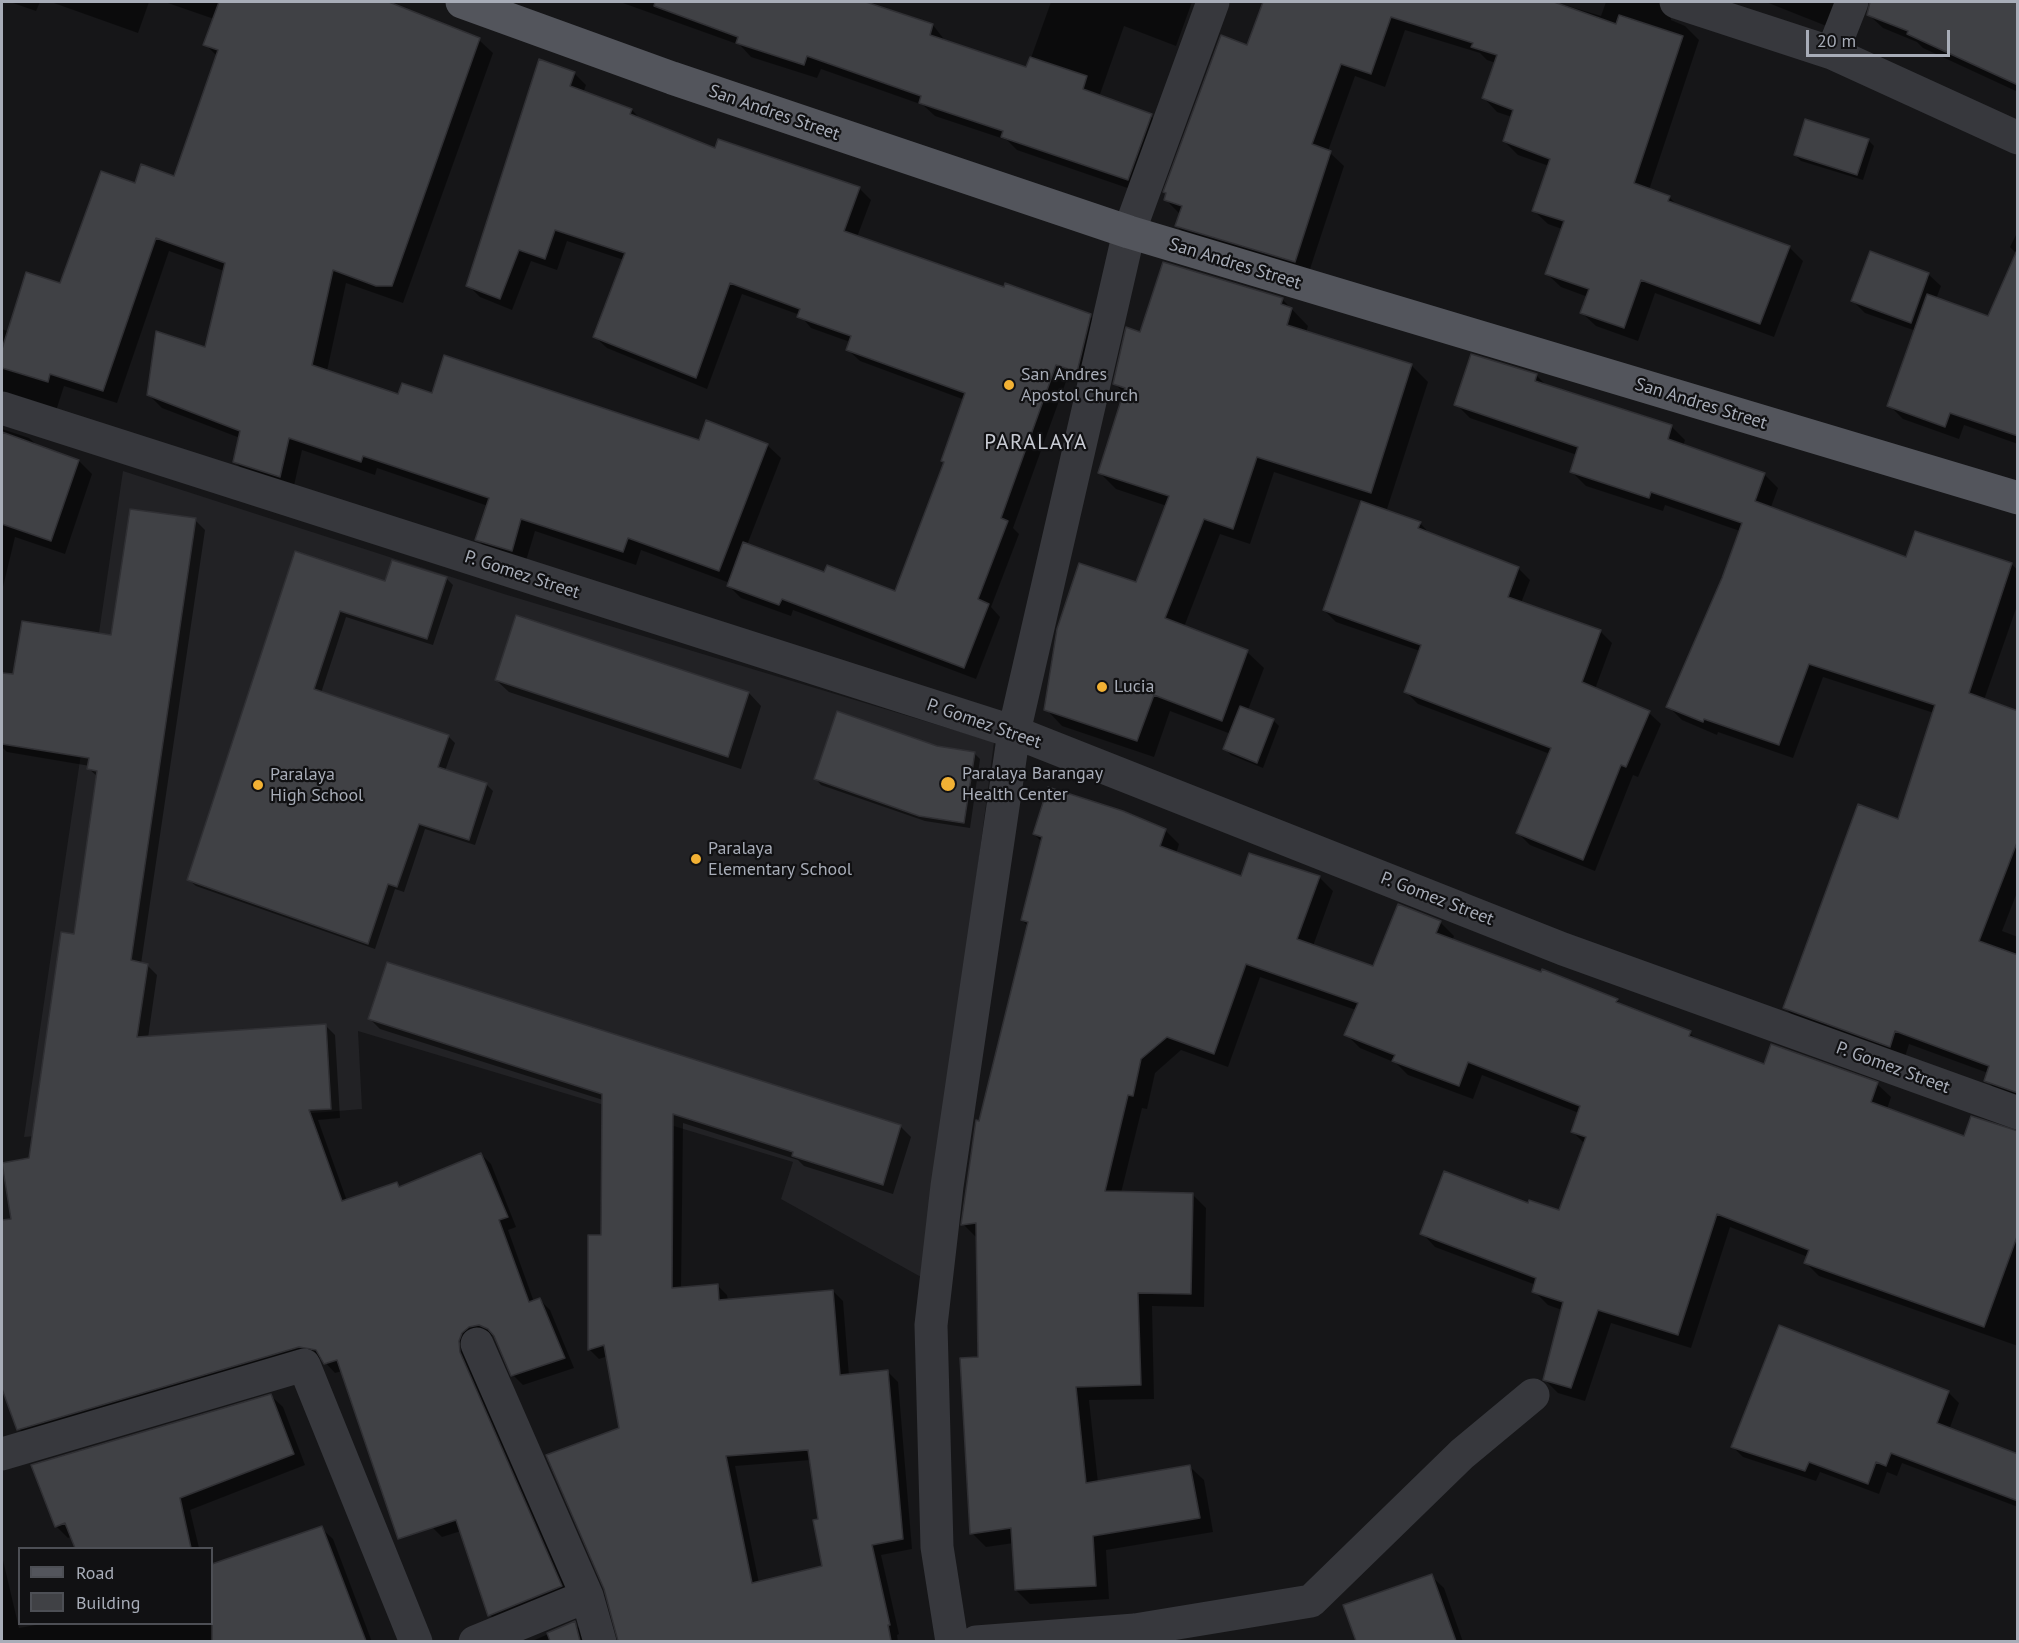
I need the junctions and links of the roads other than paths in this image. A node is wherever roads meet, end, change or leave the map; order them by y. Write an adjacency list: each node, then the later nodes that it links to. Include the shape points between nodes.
1 (462, 2): 7 (main road, San Andres Street, via 672,78)
2 (1212, 2): 7 (street)
3 (1676, 2): 5 (street)
4 (1852, 2): 5 (street)
5 (1832, 53): 6 (street)
6 (2018, 138)
7 (1129, 232): 9 (main road, San Andres Street); 10 (street)
8 (2, 408): 10 (street, P. Gomez Street)
9 (2018, 498)
10 (1014, 732): 11 (street, P. Gomez Street, via 1563,949); 19 (street, via 947,1186 931,1325 937,1546)
11 (2018, 1113)
12 (477, 1344): 15 (street)
13 (1533, 1395): 20 (street, via 1462,1454 1311,1600 1135,1630)
14 (2, 1454): 16 (street, via 304,1365)
15 (586, 1596): 17 (street); 18 (street)
16 (416, 1641)
17 (475, 1641)
18 (600, 1641)
19 (952, 1641)
20 (976, 1641)

